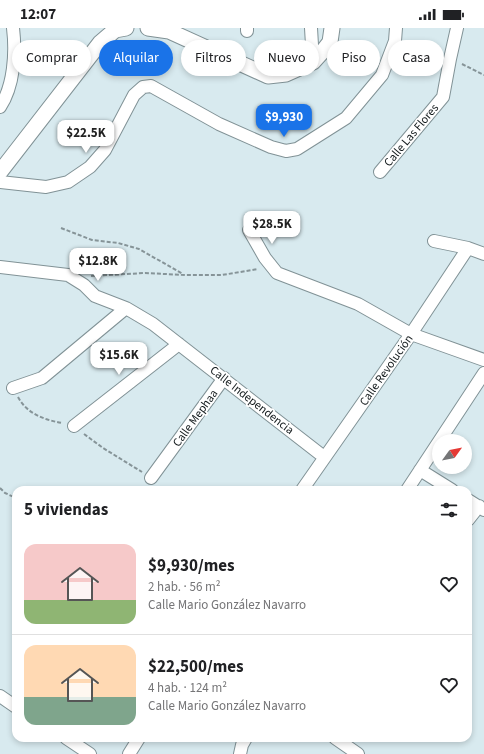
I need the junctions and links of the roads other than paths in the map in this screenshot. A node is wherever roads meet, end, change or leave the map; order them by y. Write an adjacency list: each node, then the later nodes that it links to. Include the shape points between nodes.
1 (13, 28): 14 (street, via 16,48 9,87)
2 (126, 28): 15 (main road, via 115,30 100,43)
3 (148, 28): 8 (main road)
4 (311, 28): 9 (street)
5 (341, 28): 10 (street)
6 (396, 28): 17 (street, via 395,41 382,75 346,118 297,149 286,151 271,147 218,124 151,86 143,87 134,95 105,150 90,167 68,182 46,187)
7 (457, 28): 16 (street, Calle Las Flores, via 443,97)
8 (168, 30): 13 (main road)
9 (312, 40)
10 (329, 40)
11 (327, 43): 12 (main road)
12 (319, 54)
13 (254, 70)
14 (0, 107)
15 (0, 172)
16 (380, 172)
17 (0, 182)
18 (249, 230): 24 (street, via 265,258 277,272 358,304)
19 (434, 241): 20 (street)
20 (468, 248): 21 (street); 24 (street, Calle Revolución)
21 (484, 254)
22 (0, 267): 23 (street, Calle Independencia, via 68,275 95,296)
23 (126, 308): 25 (street, Calle Independencia); 29 (street, via 42,378)
24 (411, 334): 26 (street); 31 (street, Calle Revolución)
25 (179, 344): 28 (street, Calle Independencia); 30 (street)
26 (484, 360)
27 (484, 373): 32 (street)
28 (224, 378): 31 (street, Calle Independencia); 33 (street, Calle Mephaa)
29 (12, 388)
30 (74, 426)
31 (324, 457): 34 (street, Calle Revolución)
32 (420, 470): 35 (street); 36 (street)
33 (151, 478)
34 (305, 486)
35 (410, 486)
36 (446, 486)
37 (472, 502): 38 (street)
38 (482, 508): 39 (street)
39 (472, 517)
40 (0, 696): 41 (street)
41 (12, 704)
42 (72, 742): 46 (street)
43 (136, 742): 47 (street)
44 (244, 742): 48 (street)
45 (341, 742): 49 (street)
46 (90, 754)
47 (129, 754)
48 (240, 754)
49 (358, 754)

